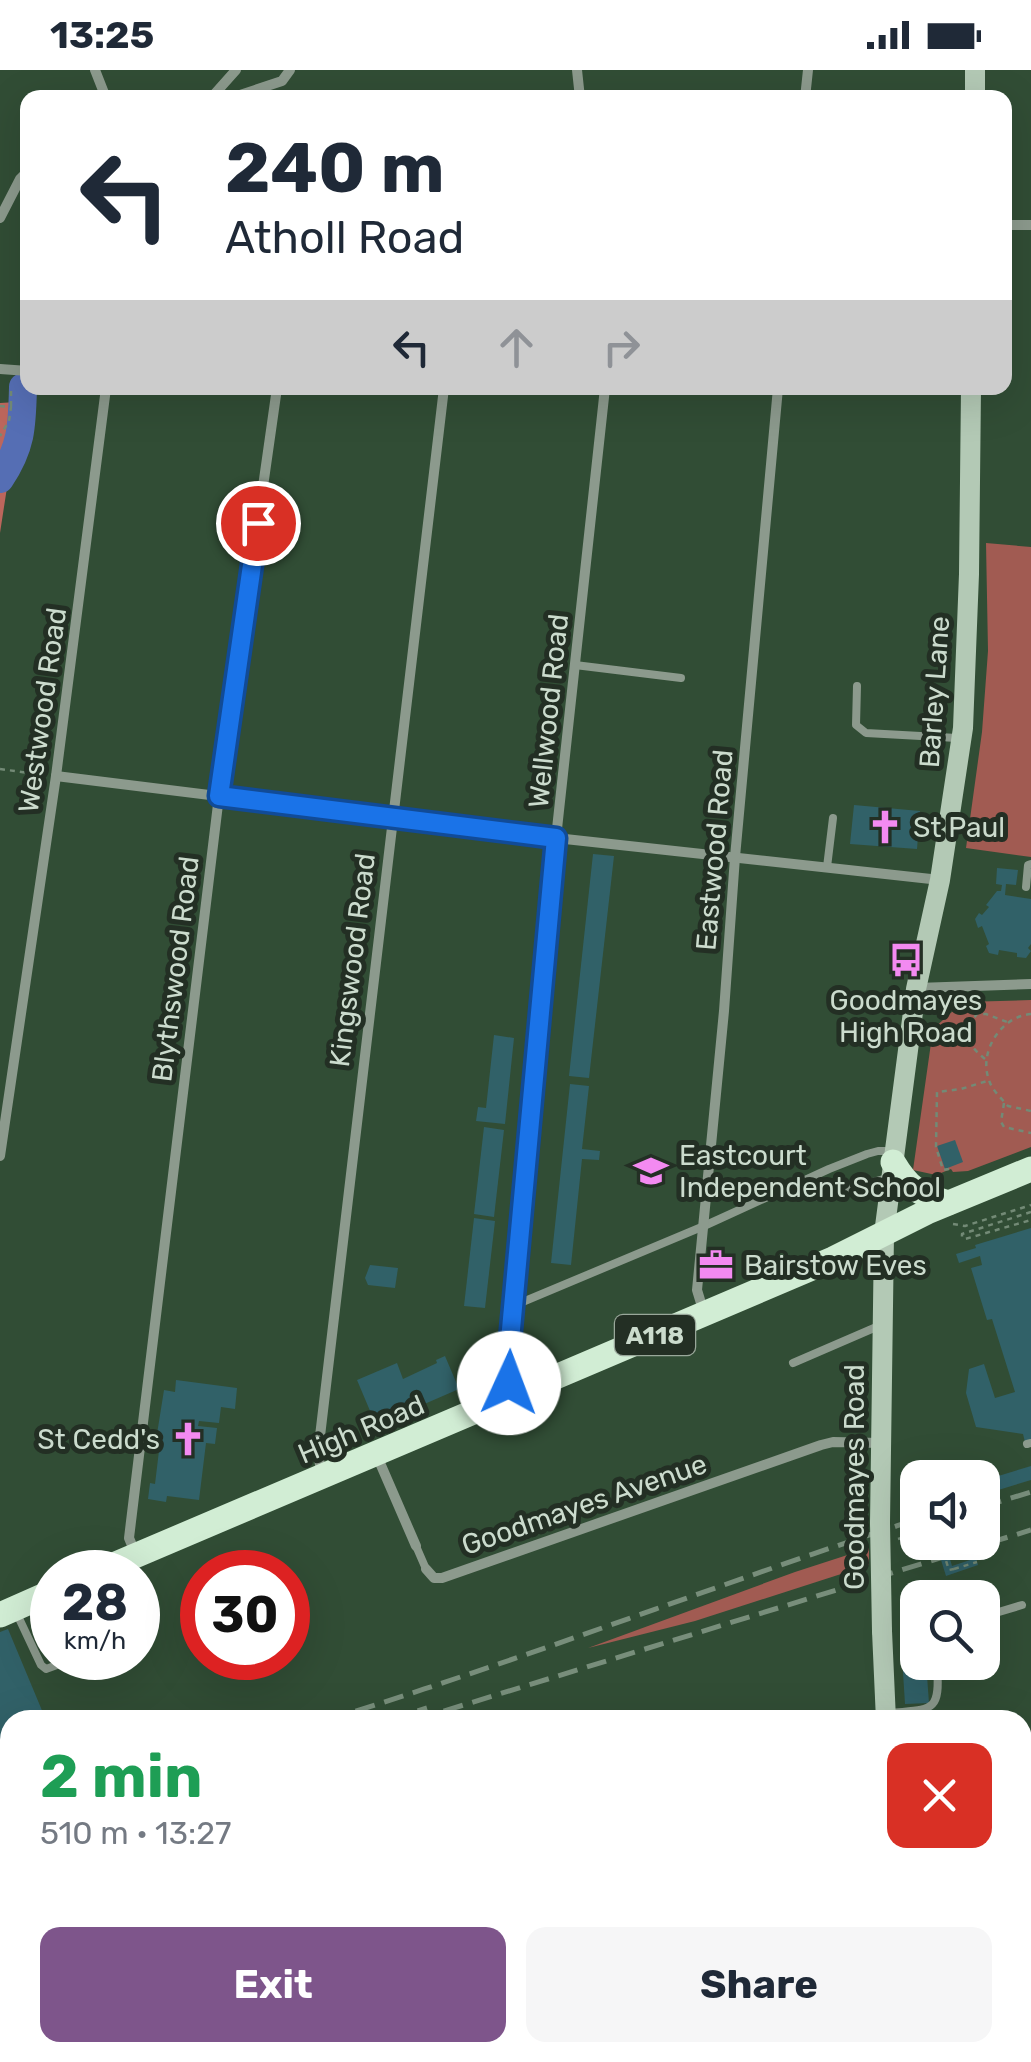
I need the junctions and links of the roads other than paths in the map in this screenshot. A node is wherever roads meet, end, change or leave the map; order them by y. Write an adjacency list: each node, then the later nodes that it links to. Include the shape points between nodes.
1 (236, 70): 3 (street)
2 (290, 70): 4 (street, via 282,81)
3 (217, 90)
4 (255, 90)
5 (20, 179): 6 (street)
6 (0, 218)
7 (105, 395): 17 (street, Westwood Road)
8 (276, 395): 18 (street, Blythswood Road)
9 (443, 395): 20 (street, Kingswood Road)
10 (604, 395): 13 (street, Wellwood Road)
11 (777, 395): 22 (street, Eastwood Road)
12 (971, 395): 16 (main road, Barley Lane)
13 (575, 665): 14 (lane); 21 (street, Wellwood Road)
14 (682, 678)
15 (858, 686): 16 (lane, via 856,726 866,733)
16 (962, 738): 25 (main road, Barley Lane)
17 (56, 776): 18 (street); 29 (street, Westwood Road)
18 (219, 796): 20 (street); 45 (street, Blythswood Road, via 131,1516)
19 (833, 818): 24 (lane)
20 (391, 819): 21 (street); 43 (street, Kingswood Road, via 320,1434)
21 (556, 838): 22 (street); 36 (street, Wellwood Road)
22 (735, 857): 24 (street); 34 (street, Eastwood Road)
23 (1031, 864): 26 (lane)
24 (827, 867): 25 (street)
25 (940, 880): 28 (main road, Barley Lane)
26 (1026, 887)
27 (1031, 984): 28 (street)
28 (916, 988): 30 (main road, Barley Lane)
29 (0, 1156)
30 (893, 1163): 32 (lane); 33 (main road, via 913,1189); 34 (lane, via 878,1151 867,1154); 35 (main road, Barley Lane)
31 (1031, 1170): 33 (main road, High Road / A118)
32 (819, 1197)
33 (948, 1214): 35 (main road, High Road / A118)
34 (704, 1226): 36 (lane); 37 (street, Eastwood Road, via 697,1290)
35 (884, 1234): 37 (main road, High Road / A118); 38 (main road, Goodmayes Road)
36 (514, 1306): 40 (street, Wellwood Road, via 507,1373)
37 (704, 1314): 40 (main road, High Road / A118)
38 (882, 1324): 39 (lane); 41 (main road, Goodmayes Road)
39 (792, 1362)
40 (514, 1396): 42 (main road, High Road / A118)
41 (881, 1443): 47 (street, Goodmayes Avenue, via 822,1445 442,1578); 51 (main road, Goodmayes Road, bridge)
42 (376, 1455): 43 (main road, High Road / A118); 44 (street, Goodmayes Avenue)
43 (322, 1478): 46 (main road, High Road / A118)
44 (416, 1546): 47 (lane, Goodmayes Avenue)
45 (134, 1550)
46 (151, 1550)
47 (426, 1569)
48 (1022, 1604): 49 (lane)
49 (1000, 1611)
50 (937, 1680): 52 (lane, via 938,1697)
51 (886, 1710)
52 (921, 1710)

